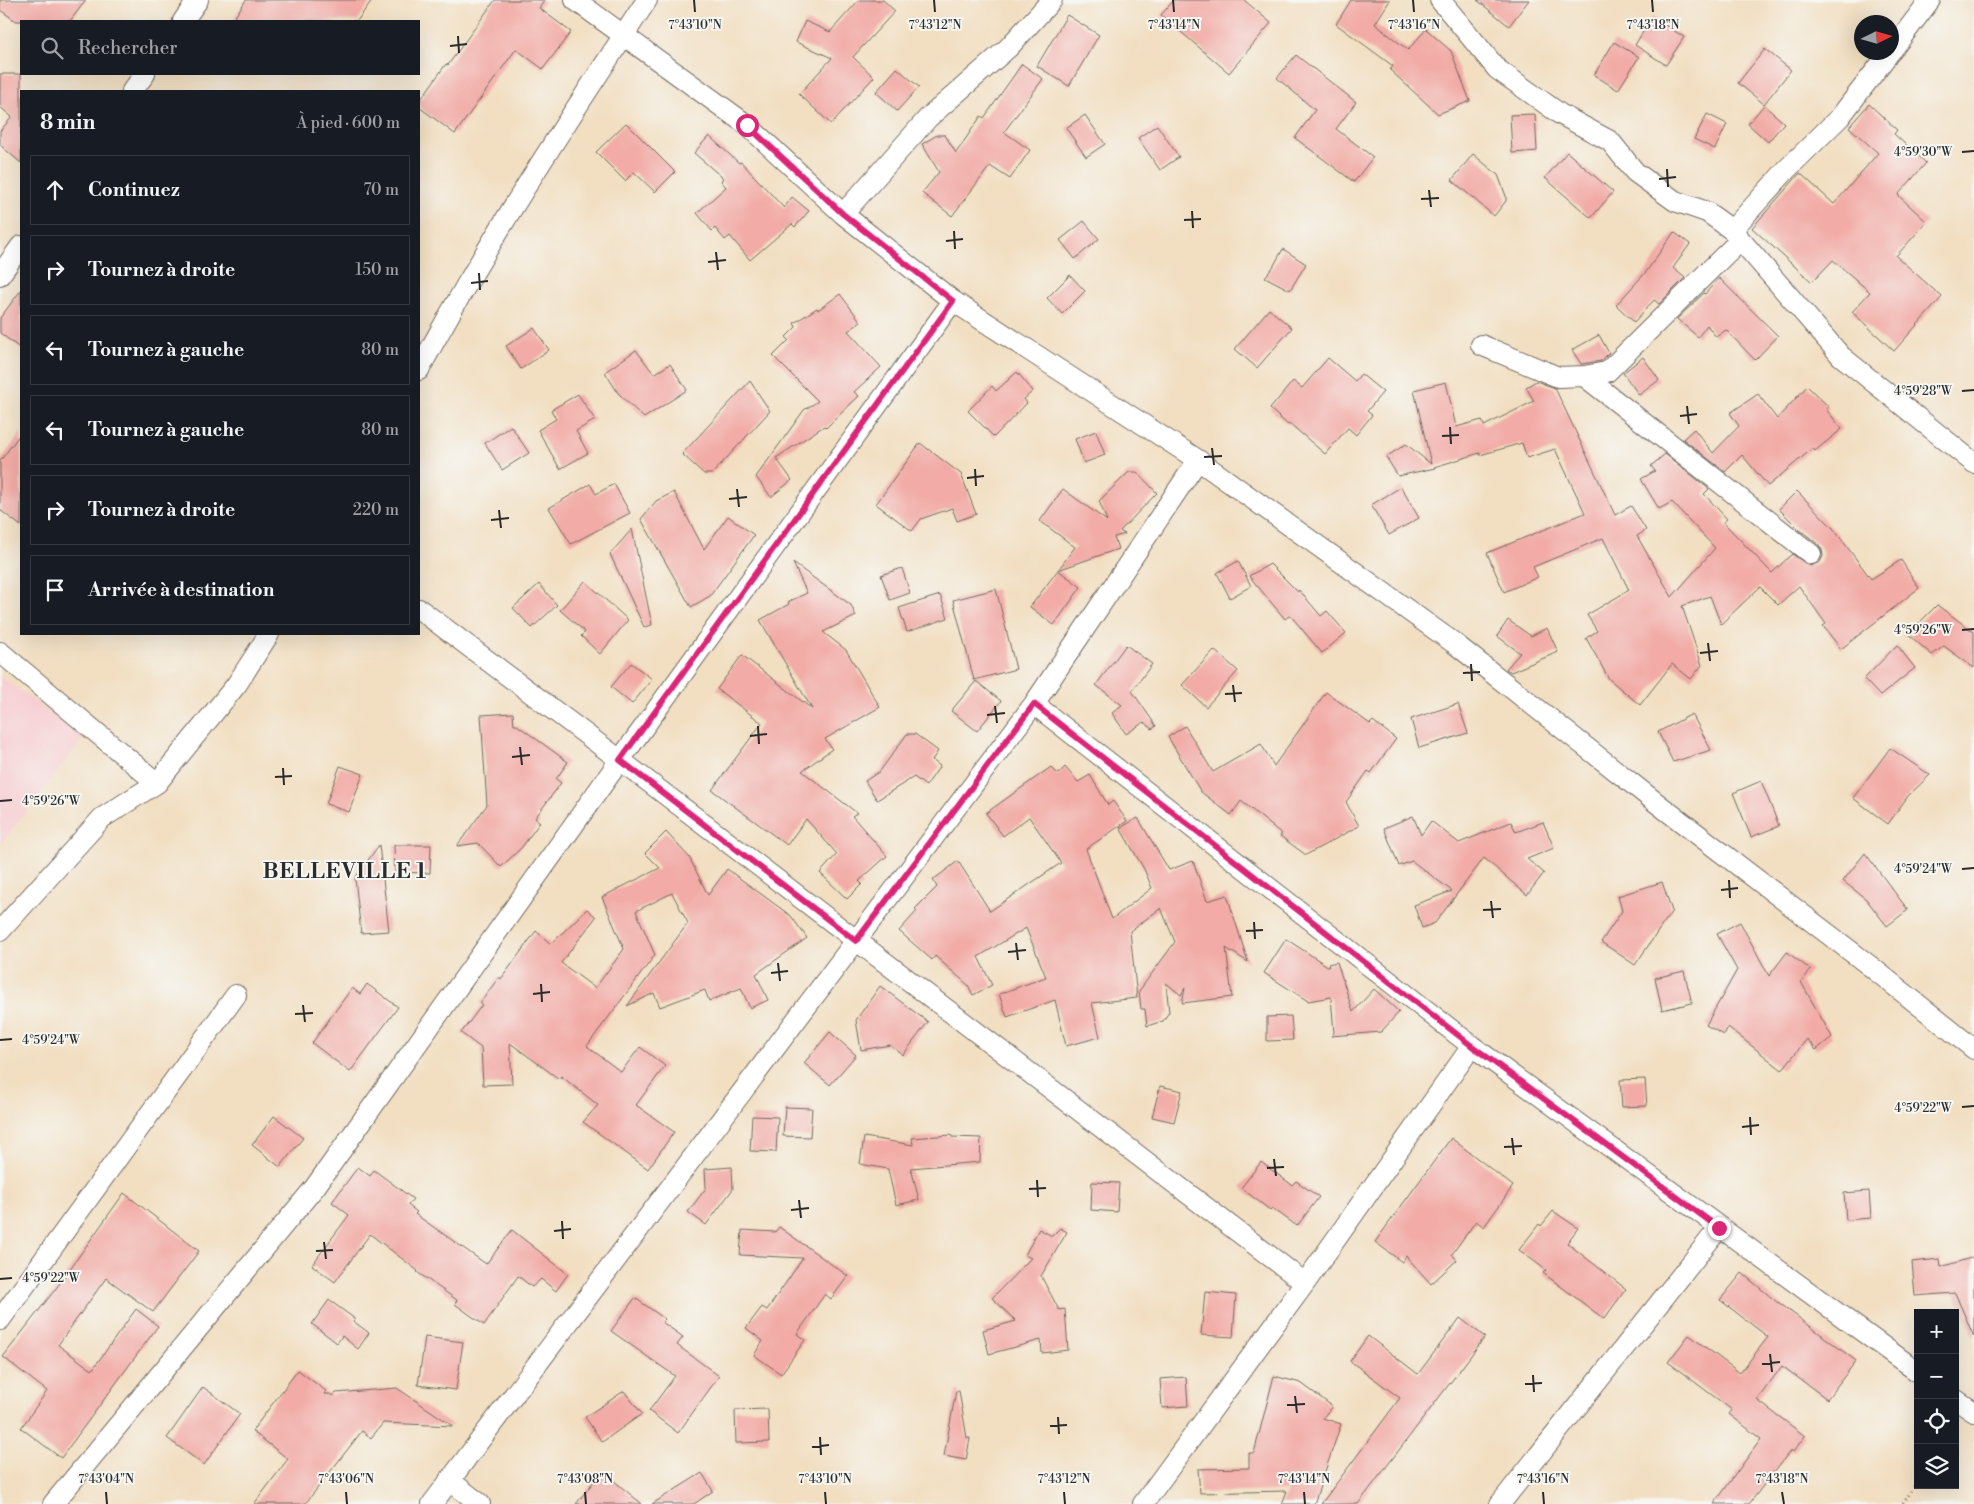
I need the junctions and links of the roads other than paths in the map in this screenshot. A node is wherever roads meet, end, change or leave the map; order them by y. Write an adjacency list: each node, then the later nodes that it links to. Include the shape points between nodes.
1 (198, 0): 7 (street)
2 (575, 0): 8 (street)
3 (647, 0): 8 (street)
4 (1052, 0): 13 (street, via 1008,48 928,118)
5 (1440, 0): 14 (street, via 1496,69 1560,114 1610,142 1635,172 1675,201 1707,212)
6 (1930, 0): 9 (street)
7 (184, 20)
8 (624, 35): 13 (street, via 747,125); 19 (street, via 549,148)
9 (1899, 41)
10 (1884, 60): 14 (street, via 1840,117 1787,169)
11 (144, 75): 12 (street)
12 (133, 90)
13 (843, 214): 17 (street)
14 (1736, 235): 20 (street, via 1607,372); 22 (street, via 1841,356)
15 (20, 247): 16 (street)
16 (0, 275)
17 (953, 301): 21 (street); 28 (street)
18 (1482, 345): 20 (street, via 1558,377)
19 (420, 368)
20 (1584, 376): 23 (street)
21 (1198, 460): 27 (street); 34 (street, via 1454,644)
22 (1974, 463)
23 (1811, 554)
24 (420, 610): 28 (street)
25 (268, 635): 29 (street, via 237,684)
26 (0, 652): 29 (street)
27 (1034, 704): 31 (street); 33 (street)
28 (620, 760): 31 (street); 40 (street, via 315,1187)
29 (157, 783): 30 (street, via 102,818)
30 (0, 932)
31 (856, 941): 36 (street); 39 (street)
32 (236, 995): 37 (street)
33 (1472, 1046): 35 (street); 36 (street)
34 (1974, 1049)
35 (1719, 1228): 38 (street); 44 (street)
36 (1304, 1283): 43 (street)
37 (0, 1320)
38 (1914, 1369)
39 (450, 1480): 41 (street); 42 (street)
40 (53, 1504)
41 (432, 1504)
42 (480, 1504)
43 (1143, 1504)
44 (1500, 1504)

